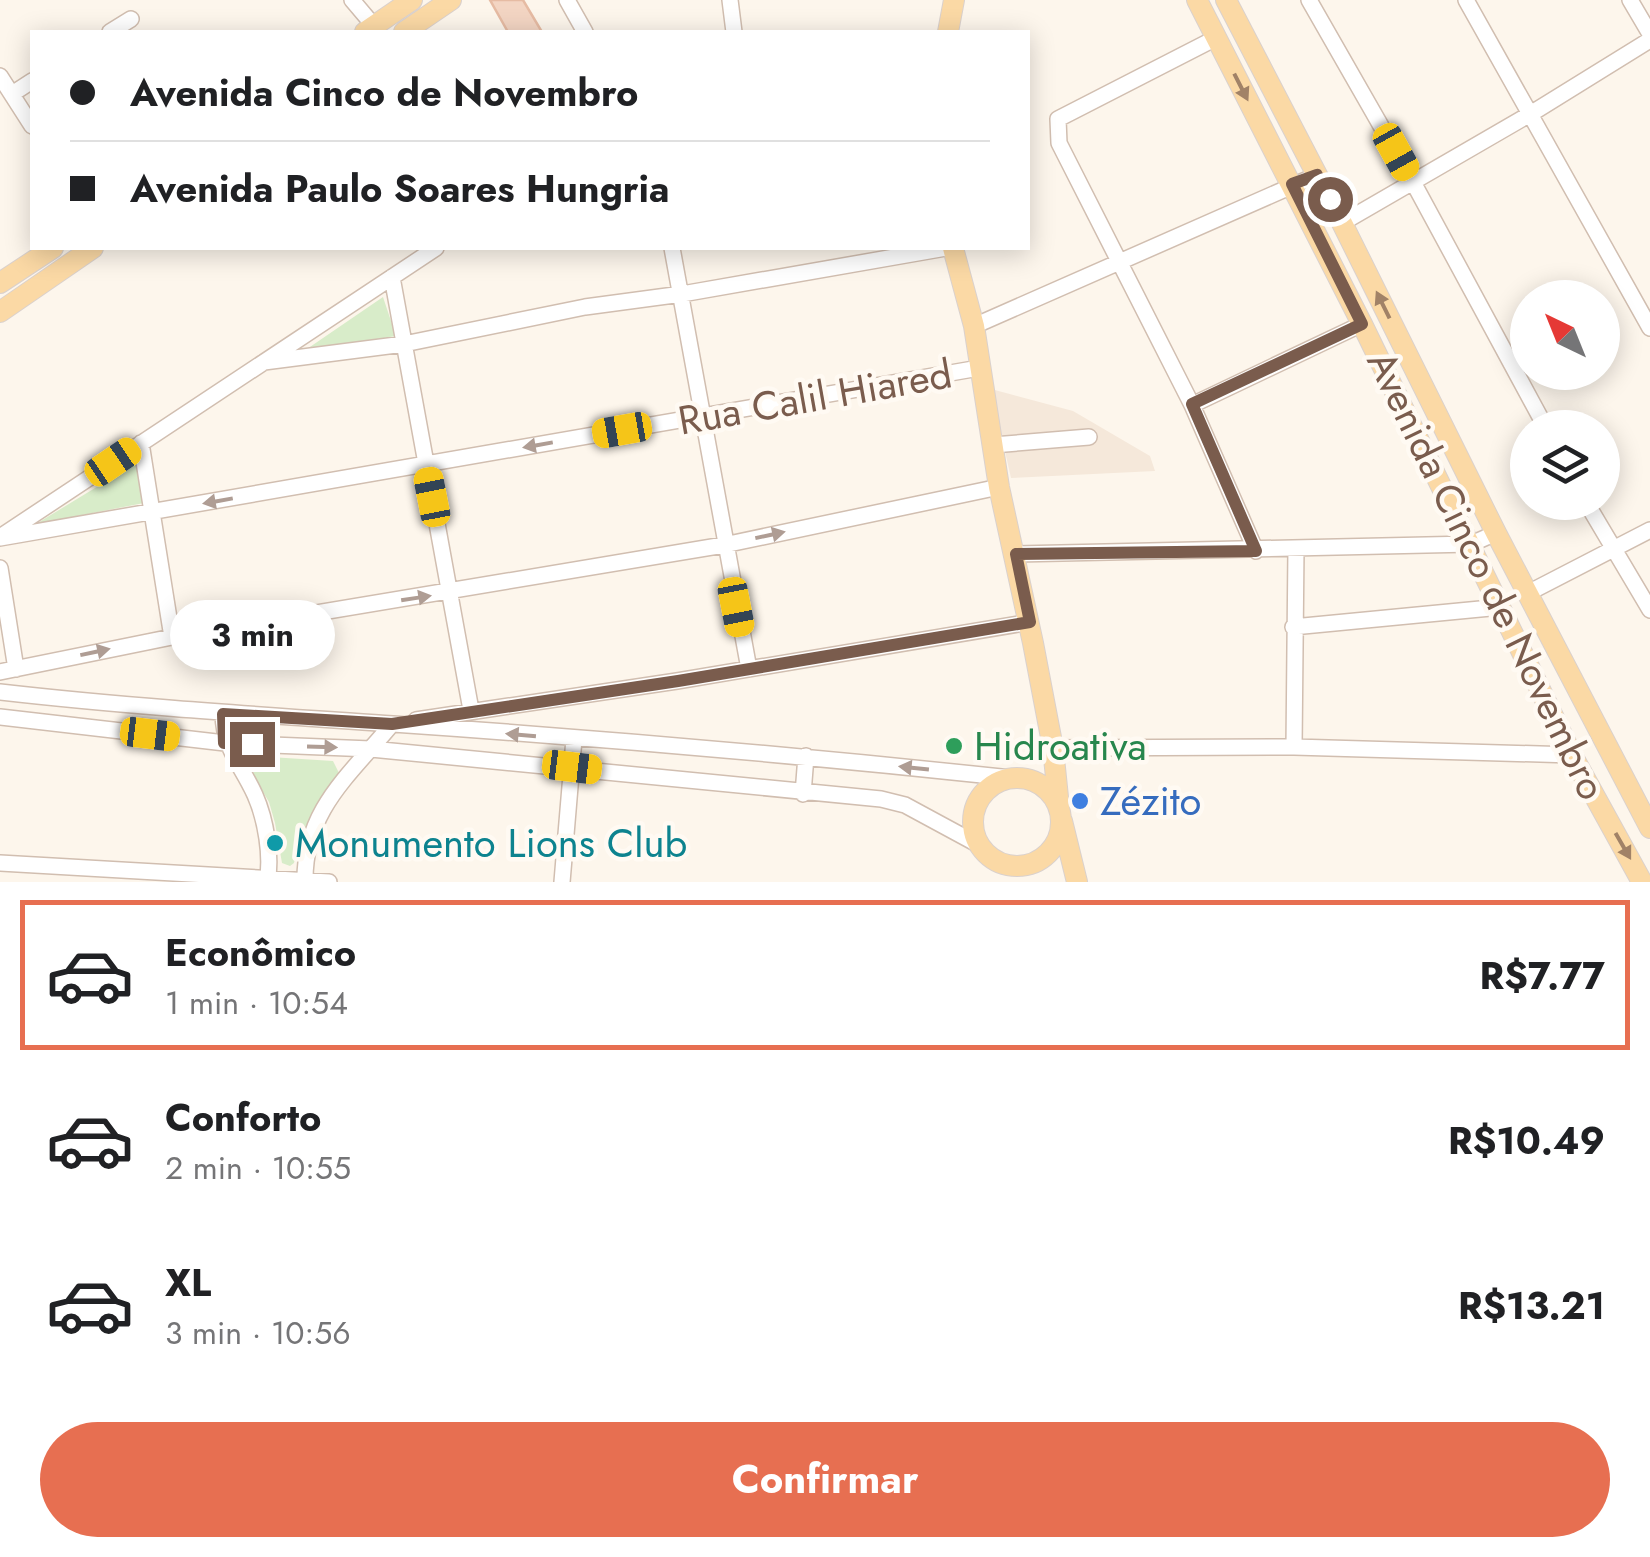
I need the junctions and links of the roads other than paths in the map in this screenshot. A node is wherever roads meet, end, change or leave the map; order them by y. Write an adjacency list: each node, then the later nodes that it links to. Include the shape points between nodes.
1 (352, 0): 13 (street)
2 (412, 0): 13 (main road)
3 (451, 0): 15 (main road)
4 (566, 0): 16 (street)
5 (730, 0): 17 (street)
6 (954, 0): 18 (main road)
7 (1197, 0): 20 (main road, Avenida Cinco de Novembro)
8 (1226, 0): 26 (main road, Avenida Cinco de Novembro)
9 (1309, 0): 27 (street)
10 (1466, 0): 24 (street)
11 (1630, 0): 19 (street)
12 (131, 19): 14 (street)
13 (369, 29)
14 (113, 30)
15 (407, 30)
16 (584, 30)
17 (734, 30)
18 (948, 30)
19 (1650, 37): 24 (street)
20 (1216, 38): 28 (main road, Avenida Cinco de Novembro, one-way to 28); 36 (street, via 1058,119 1059,143)
21 (0, 76): 23 (street)
22 (30, 82): 23 (street)
23 (12, 94): 25 (street)
24 (1532, 114): 27 (street); 43 (street)
25 (30, 123)
26 (1317, 175): 28 (street); 29 (main road, Avenida Cinco de Novembro)
27 (1413, 182): 29 (street); 48 (street)
28 (1292, 184): 36 (street); 41 (main road, Avenida Cinco de Novembro)
29 (1342, 223): 58 (main road, Avenida Cinco de Novembro, one-way to 29)
30 (50, 250): 38 (main road)
31 (90, 250): 40 (main road)
32 (433, 250): 37 (street)
33 (672, 250): 39 (street)
34 (938, 250): 39 (street)
35 (951, 250): 42 (main road)
36 (1121, 263): 42 (street); 47 (street)
37 (392, 277): 44 (street); 45 (street)
38 (0, 283)
39 (682, 294): 44 (street); 49 (street)
40 (0, 312)
41 (1362, 324): 47 (street); 60 (main road, Avenida Cinco de Novembro)
42 (974, 326): 46 (main road)
43 (1650, 328)
44 (404, 344): 45 (street); 53 (street)
45 (264, 362): 51 (street)
46 (979, 368): 49 (street, Rua Calil Hiared); 52 (main road)
47 (1192, 404): 64 (street)
48 (1536, 410)
49 (701, 417): 53 (street, Rua Calil Hiared, one-way to 53); 61 (street)
50 (1090, 437): 52 (street)
51 (141, 443): 55 (street); 59 (street)
52 (993, 445): 54 (main road)
53 (426, 465): 55 (street, Rua Calil Hiared, one-way to 55); 67 (street)
54 (999, 487): 61 (street, one-way to 54); 65 (main road)
55 (152, 512): 59 (street, Rua Calil Hiared); 73 (street)
56 (1596, 520): 63 (street)
57 (1650, 530): 63 (street)
58 (1496, 533): 60 (street); 68 (main road, Avenida Cinco de Novembro)
59 (0, 538)
60 (1471, 544): 62 (street); 69 (main road, Avenida Cinco de Novembro)
61 (724, 545): 67 (street); 74 (street)
62 (1296, 548): 64 (street); 72 (street)
63 (1612, 549): 68 (street); 70 (street)
64 (1256, 551): 65 (street)
65 (1016, 554): 71 (main road)
66 (0, 568): 75 (street)
67 (450, 592): 73 (street, one-way to 67); 77 (street)
68 (1528, 593): 92 (main road, Avenida Cinco de Novembro)
69 (1501, 607): 72 (street); 86 (main road, Avenida Cinco de Novembro)
70 (1650, 610)
71 (1030, 622): 74 (street); 83 (main road)
72 (1293, 627): 84 (street)
73 (172, 637): 75 (street, one-way to 73)
74 (749, 669): 77 (street)
75 (8, 670)
76 (0, 692): 78 (street)
77 (471, 710): 80 (street)
78 (223, 714): 80 (street); 82 (street)
79 (0, 717): 82 (street)
80 (392, 724): 81 (street, one-way to 80); 85 (street)
81 (574, 739): 87 (street); 88 (street)
82 (224, 743): 85 (street, one-way to 85); 96 (street, via 256,799 271,866)
83 (1050, 743): 84 (street); 89 (main road, via 1042,763); 91 (main road)
84 (1294, 747): 86 (street)
85 (371, 749): 88 (street); 97 (street, via 317,820 304,854)
86 (1572, 755): 102 (main road, Avenida Cinco de Novembro, one-way to 102)
87 (806, 756): 89 (street, one-way to 87); 90 (street)
88 (572, 767): 90 (street); 99 (street)
89 (1016, 778): 91 (main road, via 1048,790); 93 (main road, via 997,782 977,802)
90 (803, 794): 93 (street, via 905,805)
91 (1060, 814): 95 (main road, via 1053,848 1042,858); 101 (main road)
92 (1650, 828)
93 (978, 844): 95 (main road)
94 (0, 863): 96 (street)
95 (1000, 863): 100 (main road)
96 (267, 880): 97 (street)
97 (305, 880): 98 (street)
98 (330, 882)
99 (562, 882)
100 (1028, 882)
101 (1077, 882)
102 (1642, 882)

